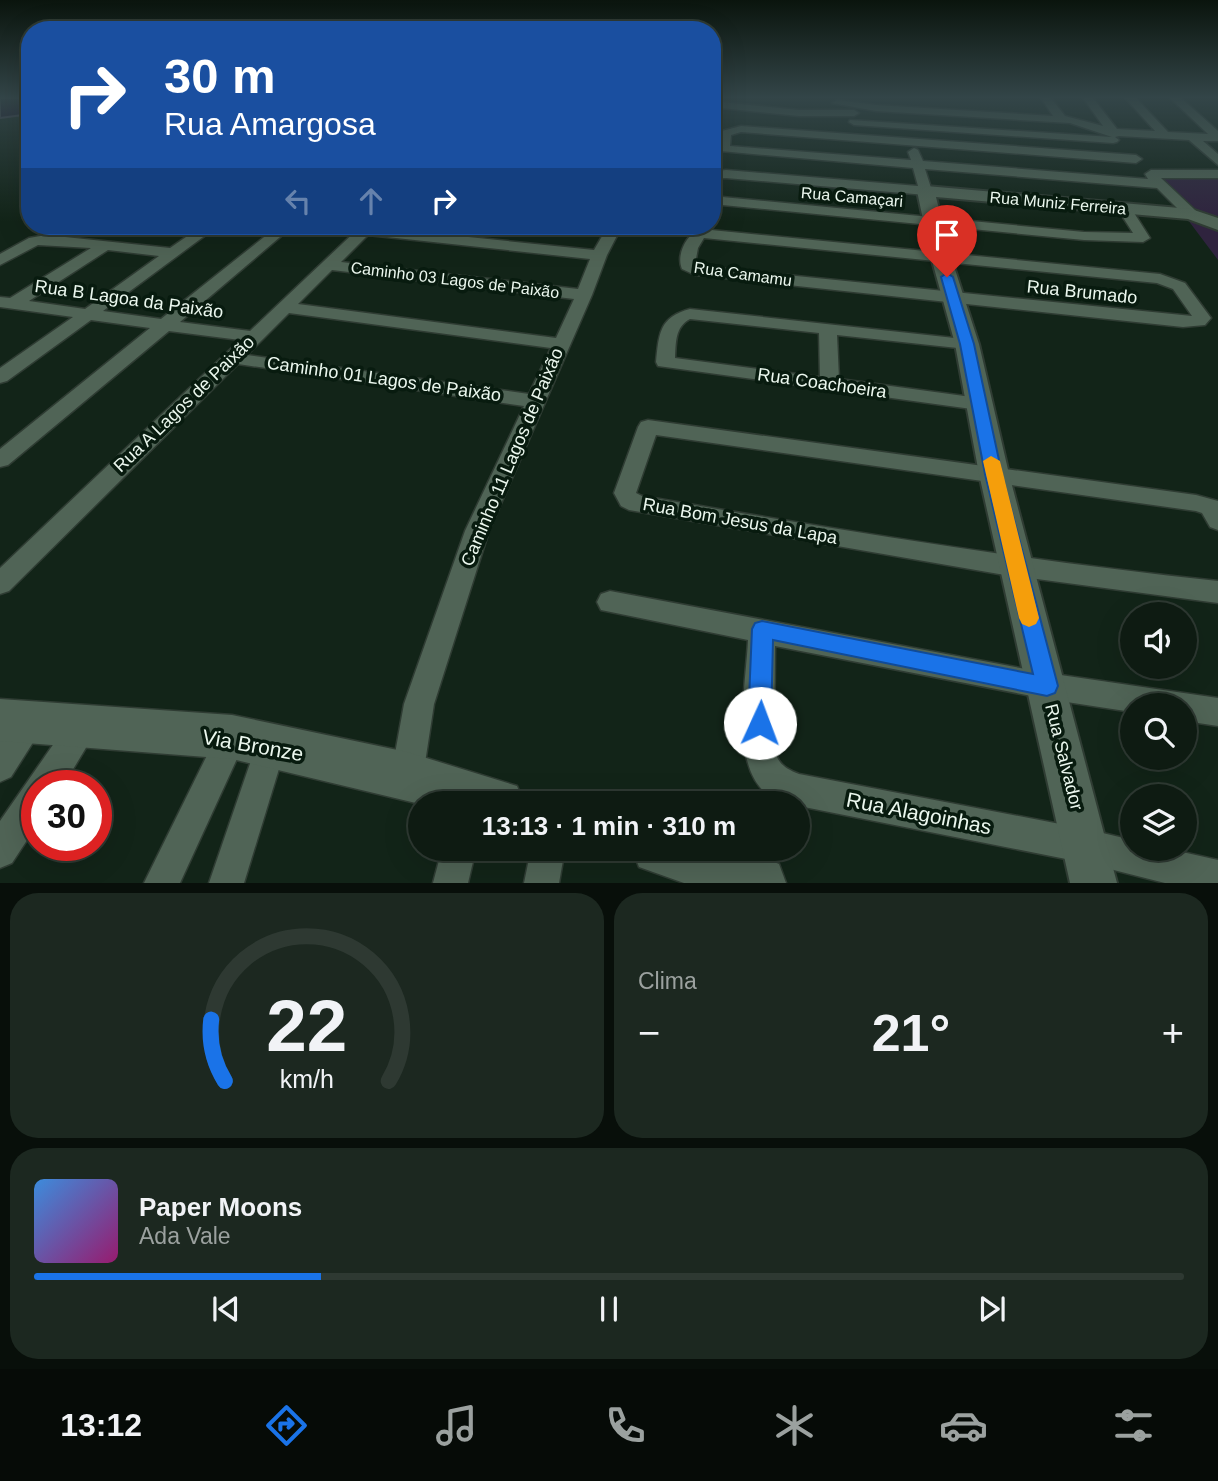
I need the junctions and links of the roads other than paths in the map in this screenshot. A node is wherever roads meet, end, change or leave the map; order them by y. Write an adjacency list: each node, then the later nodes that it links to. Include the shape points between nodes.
1 (725, 139): 9 (street, via 726,150)
2 (803, 139): 9 (street)
3 (868, 139): 7 (street)
4 (981, 139): 8 (street)
5 (1119, 139): 10 (street, Rua Muniz Ferreira)
6 (1195, 139): 11 (street)
7 (912, 143): 8 (street); 16 (street, Rua Salvador)
8 (985, 148): 10 (street)
9 (802, 156): 16 (street)
10 (1136, 159): 13 (street, Rua Muniz Ferreira)
11 (1218, 161)
12 (721, 174): 16 (street)
13 (1151, 174): 14 (street); 15 (street, Rua Muniz Ferreira)
14 (1218, 174)
15 (1160, 184): 16 (street); 19 (street, Rua Muniz Ferreira)
16 (925, 193): 17 (street, Rua Camaçari); 18 (street, Rua Muniz Ferreira); 18 (street, Rua Camaçari, via 1143,239); 31 (street, Rua Salvador)
17 (721, 202)
18 (1124, 208): 19 (street, Rua Muniz Ferreira)
19 (1191, 214): 20 (street, Rua Muniz Ferreira)
20 (1218, 224)
21 (721, 234): 31 (street, Rua Camamu)
22 (198, 235): 29 (street)
23 (275, 235): 39 (street)
24 (359, 235): 33 (street, Rua A Lagos de Paixão)
25 (427, 235): 30 (street)
26 (610, 235): 30 (street, Caminho 11 Lagos de Paixão)
27 (697, 235): 35 (street, Rua Camamu, via 689,268)
28 (105, 246): 29 (street); 32 (street, via 46,239); 36 (street)
29 (173, 253): 38 (street)
30 (599, 255): 34 (street, Caminho 11 Lagos de Paixão)
31 (941, 257): 35 (street, Rua Salvador); 35 (street, Rua Brumado, via 1160,279 1175,283 1202,318 1182,322)
32 (0, 260)
33 (327, 265): 34 (street, Caminho 03 Lagos de Paixão); 37 (street, Rua A Lagos de Paixão)
34 (584, 295): 42 (street, Caminho 11 Lagos de Paixão)
35 (952, 297): 43 (street, Rua Salvador)
36 (7, 303): 38 (street, Rua B Lagoa da Paixão)
37 (283, 307): 41 (street, Rua A Lagos de Paixão); 42 (street)
38 (88, 314): 39 (street, Rua B Lagoa da Paixão); 45 (street)
39 (165, 325): 41 (street, Rua B Lagoa da Paixão); 49 (street)
40 (828, 329): 43 (street); 46 (street); 46 (street, Rua Coachoeira, via 690,314 674,321 665,362)
41 (253, 337): 44 (street, Rua A Lagos de Paixão)
42 (561, 344): 47 (street, Caminho 11 Lagos de Paixão)
43 (967, 344): 48 (street, Rua Salvador)
44 (232, 358): 47 (street, Caminho 01 Lagos de Paixão); 53 (street, Rua A Lagos de Paixão)
45 (0, 377)
46 (830, 384): 48 (street, Rua Coachoeira)
47 (535, 401): 66 (street, Caminho 11 Lagos de Paixão, via 477,531 432,662 419,704)
48 (979, 404): 50 (street, Rua Salvador)
49 (0, 460)
50 (994, 474): 51 (street, Rua Bom Jesus da Lapa, via 1196,503 1210,507); 52 (street, Rua Salvador); 52 (street, Rua Bom Jesus da Lapa, via 648,427 625,493 637,504)
51 (1218, 521)
52 (1016, 567): 54 (street, Rua Bom Jesus da Lapa); 57 (street, Rua Salvador)
53 (0, 584)
54 (1218, 592)
55 (610, 601): 56 (street)
56 (762, 629): 57 (street); 69 (street, Rua Alagoinhas, via 759,747 765,773 774,781 799,790)
57 (1047, 686): 58 (street); 69 (street, Rua Salvador)
58 (1120, 697)
59 (1197, 709): 60 (street)
60 (1218, 712)
61 (15, 721): 62 (main road, Via Bronze); 64 (street)
62 (84, 726): 63 (main road, Via Bronze); 65 (street)
63 (252, 741): 66 (main road, Via Bronze); 75 (street); 76 (street)
64 (0, 765)
65 (55, 770)
66 (407, 776): 67 (main road, Via Bronze)
67 (453, 791)
68 (21, 820): 70 (street)
69 (1086, 846): 74 (street, Rua Alagoinhas); 80 (street, Rua Salvador)
70 (0, 851)
71 (456, 861): 77 (street)
72 (546, 861): 78 (street)
73 (699, 861): 79 (main road)
74 (1218, 878)
75 (161, 883)
76 (226, 883)
77 (450, 883)
78 (541, 883)
79 (760, 883)
80 (1094, 883)

